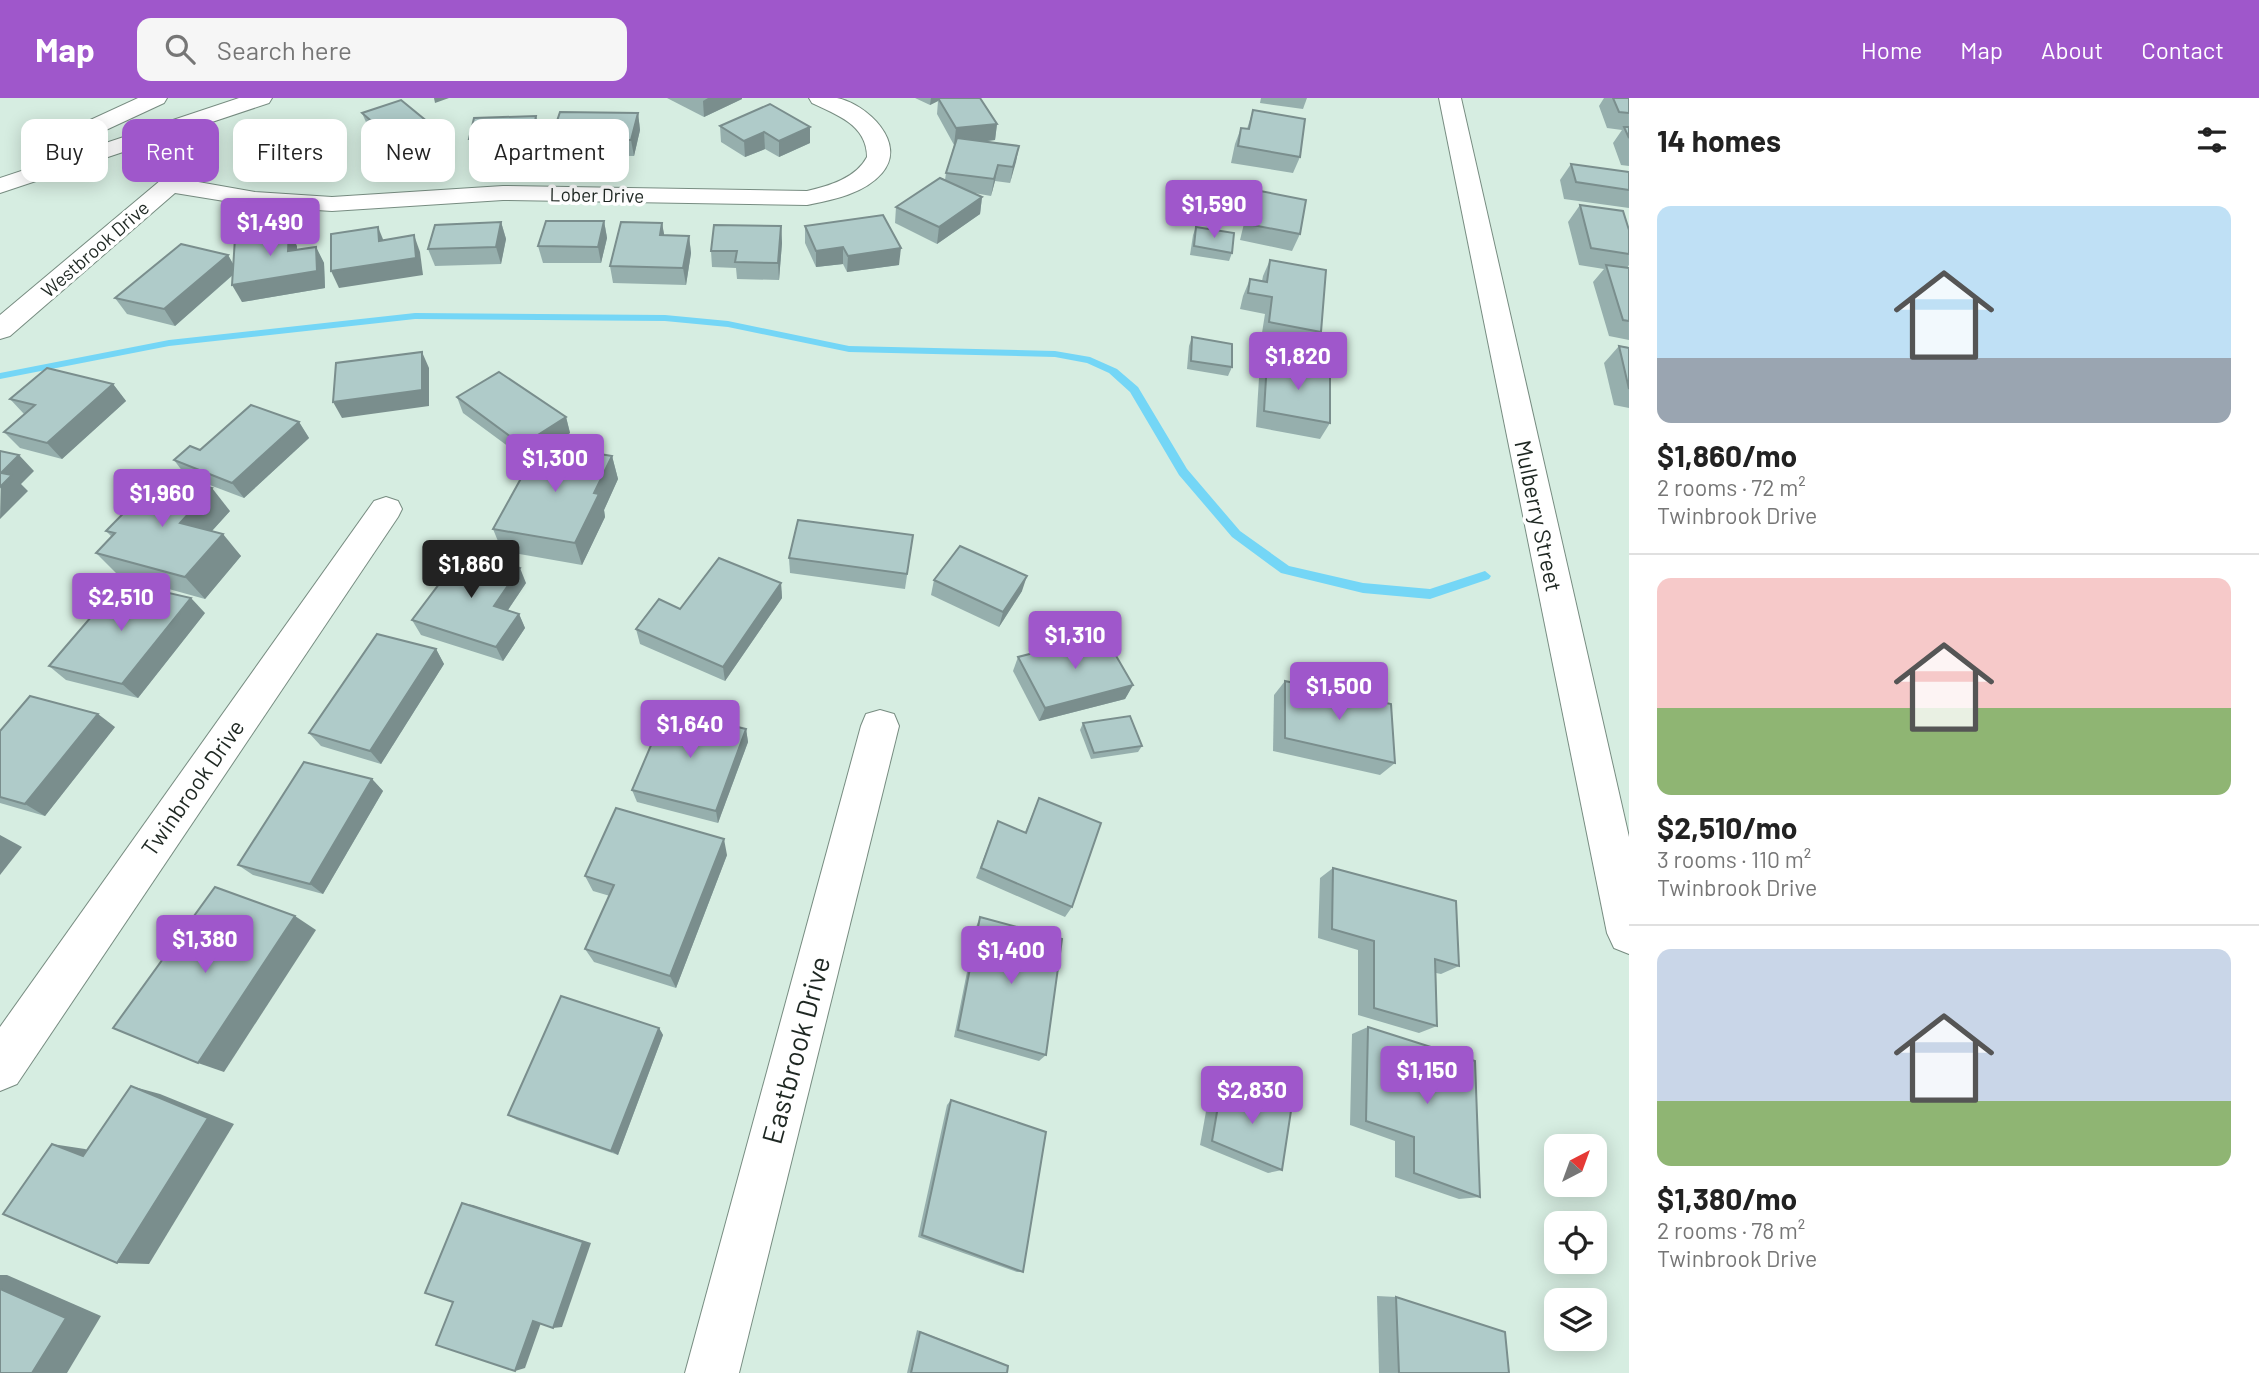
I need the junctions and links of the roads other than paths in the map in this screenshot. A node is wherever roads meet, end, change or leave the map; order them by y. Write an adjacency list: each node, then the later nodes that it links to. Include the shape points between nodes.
1 (156, 98): 7 (street)
2 (261, 98): 5 (street)
3 (820, 98): 9 (street, Lober Drive, via 869,128 880,148 879,159 853,183 807,198 503,193 301,204)
4 (1450, 98): 14 (street, Mulberry Street)
5 (199, 119)
6 (122, 145): 10 (street)
7 (0, 168)
8 (173, 182): 9 (street, Westbrook Drive)
9 (170, 185): 11 (street, Westbrook Drive)
10 (0, 186)
11 (0, 330)
12 (386, 509): 15 (street, Twinbrook Drive)
13 (880, 726): 16 (street, Eastbrook Drive)
14 (1629, 933)
15 (0, 1067)
16 (712, 1373)

